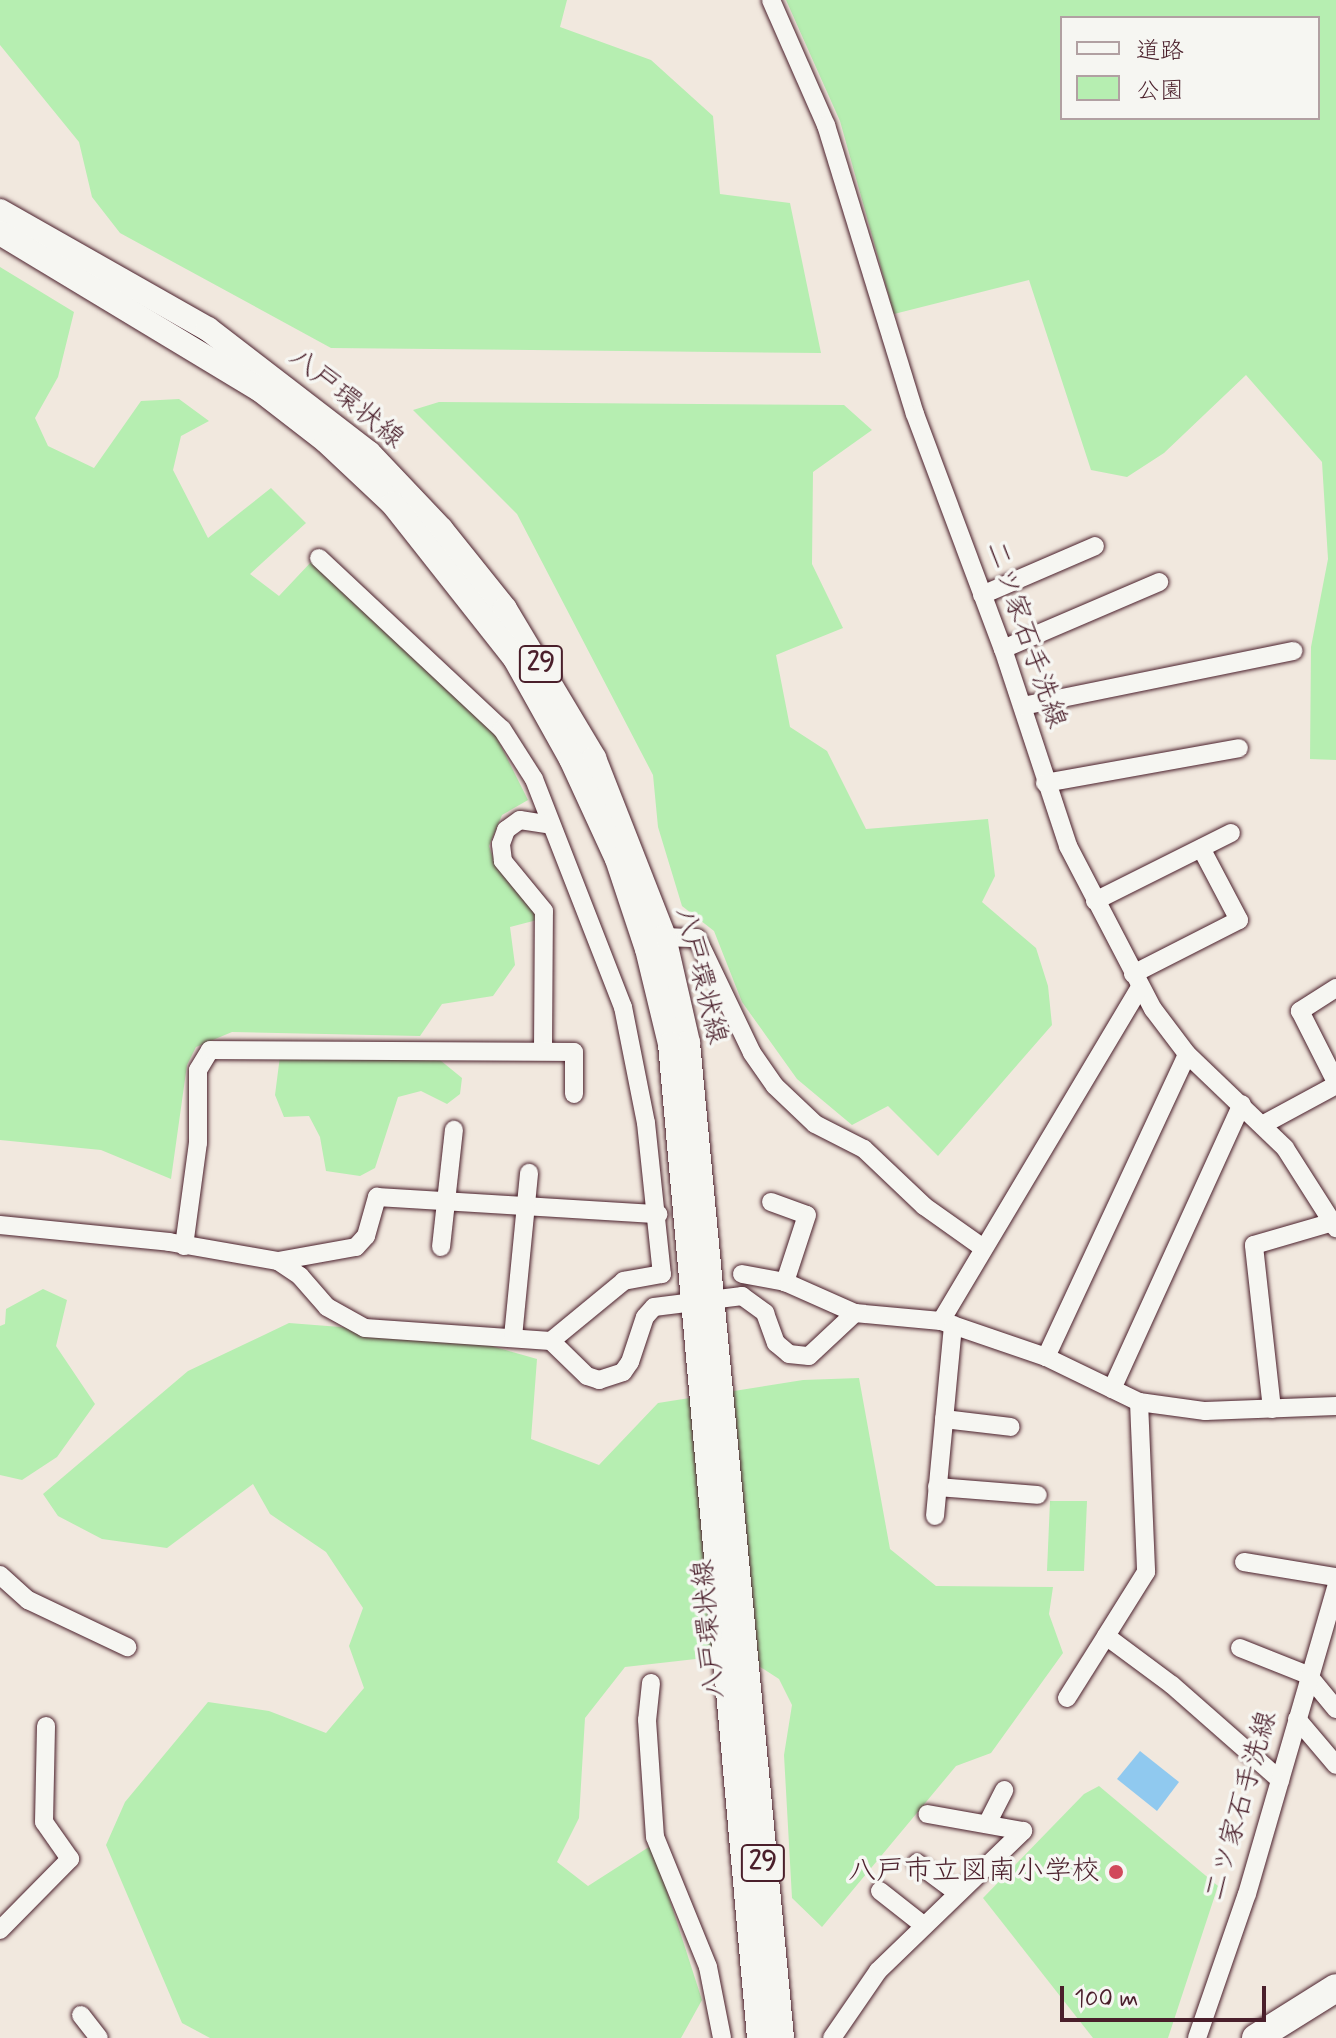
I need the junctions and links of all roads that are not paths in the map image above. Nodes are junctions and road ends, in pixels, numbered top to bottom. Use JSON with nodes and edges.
{"nodes":[{"id":1,"x":771,"y":0,"type":"edge"},
{"id":2,"x":0,"y":211,"type":"edge"},
{"id":3,"x":0,"y":233,"type":"edge"},
{"id":4,"x":1095,"y":546,"type":"dead end"},
{"id":5,"x":319,"y":558,"type":"dead end"},
{"id":6,"x":1159,"y":582,"type":"dead end"},
{"id":7,"x":982,"y":595,"type":"junction"},
{"id":8,"x":1003,"y":649,"type":"junction"},
{"id":9,"x":1293,"y":651,"type":"dead end"},
{"id":10,"x":1023,"y":706,"type":"junction"},
{"id":11,"x":1239,"y":748,"type":"dead end"},
{"id":12,"x":1045,"y":783,"type":"junction"},
{"id":13,"x":550,"y":825,"type":"junction"},
{"id":14,"x":1231,"y":833,"type":"dead end"},
{"id":15,"x":1201,"y":848,"type":"junction"},
{"id":16,"x":1095,"y":901,"type":"junction"},
{"id":17,"x":664,"y":937,"type":"junction"},
{"id":18,"x":1136,"y":980,"type":"junction"},
{"id":19,"x":1336,"y":988,"type":"edge"},
{"id":20,"x":543,"y":1048,"type":"junction"},
{"id":21,"x":1187,"y":1054,"type":"junction"},
{"id":22,"x":1336,"y":1084,"type":"edge"},
{"id":23,"x":574,"y":1094,"type":"dead end"},
{"id":24,"x":1242,"y":1104,"type":"junction"},
{"id":25,"x":1264,"y":1124,"type":"junction"},
{"id":26,"x":454,"y":1130,"type":"dead end"},
{"id":27,"x":529,"y":1173,"type":"dead end"},
{"id":28,"x":446,"y":1202,"type":"junction"},
{"id":29,"x":771,"y":1202,"type":"dead end"},
{"id":30,"x":524,"y":1208,"type":"junction"},
{"id":31,"x":658,"y":1214,"type":"junction"},
{"id":32,"x":0,"y":1225,"type":"edge"},
{"id":33,"x":1334,"y":1225,"type":"edge"},
{"id":34,"x":184,"y":1246,"type":"junction"},
{"id":35,"x":441,"y":1247,"type":"dead end"},
{"id":36,"x":983,"y":1248,"type":"junction"},
{"id":37,"x":278,"y":1261,"type":"junction"},
{"id":38,"x":742,"y":1274,"type":"dead end"},
{"id":39,"x":785,"y":1282,"type":"junction"},
{"id":40,"x":701,"y":1300,"type":"junction"},
{"id":41,"x":855,"y":1313,"type":"junction"},
{"id":42,"x":947,"y":1323,"type":"junction"},
{"id":43,"x":513,"y":1337,"type":"junction"},
{"id":44,"x":551,"y":1341,"type":"junction"},
{"id":45,"x":1046,"y":1357,"type":"junction"},
{"id":46,"x":1112,"y":1389,"type":"junction"},
{"id":47,"x":1139,"y":1402,"type":"junction"},
{"id":48,"x":1336,"y":1406,"type":"edge"},
{"id":49,"x":1272,"y":1409,"type":"junction"},
{"id":50,"x":944,"y":1419,"type":"junction"},
{"id":51,"x":1011,"y":1427,"type":"dead end"},
{"id":52,"x":937,"y":1487,"type":"junction"},
{"id":53,"x":1038,"y":1495,"type":"dead end"},
{"id":54,"x":935,"y":1516,"type":"dead end"},
{"id":55,"x":1244,"y":1562,"type":"dead end"},
{"id":56,"x":0,"y":1575,"type":"edge"},
{"id":57,"x":1336,"y":1577,"type":"edge"},
{"id":58,"x":1336,"y":1587,"type":"edge"},
{"id":59,"x":1106,"y":1636,"type":"junction"},
{"id":60,"x":127,"y":1647,"type":"dead end"},
{"id":61,"x":1240,"y":1648,"type":"dead end"},
{"id":62,"x":1308,"y":1675,"type":"junction"},
{"id":63,"x":651,"y":1683,"type":"dead end"},
{"id":64,"x":736,"y":1689,"type":"junction"},
{"id":65,"x":1067,"y":1698,"type":"dead end"},
{"id":66,"x":1336,"y":1709,"type":"edge"},
{"id":67,"x":1297,"y":1719,"type":"junction"},
{"id":68,"x":46,"y":1726,"type":"dead end"},
{"id":69,"x":1336,"y":1765,"type":"edge"},
{"id":70,"x":1280,"y":1780,"type":"junction"},
{"id":71,"x":1004,"y":1790,"type":"dead end"},
{"id":72,"x":928,"y":1814,"type":"dead end"},
{"id":73,"x":987,"y":1824,"type":"junction"},
{"id":74,"x":917,"y":1863,"type":"dead end"},
{"id":75,"x":880,"y":1891,"type":"dead end"},
{"id":76,"x":955,"y":1891,"type":"junction"},
{"id":77,"x":922,"y":1924,"type":"junction"},
{"id":78,"x":0,"y":1930,"type":"edge"},
{"id":79,"x":1336,"y":1988,"type":"edge"},
{"id":80,"x":81,"y":2015,"type":"dead end"},
{"id":81,"x":99,"y":2038,"type":"edge"},
{"id":82,"x":722,"y":2038,"type":"edge"},
{"id":83,"x":759,"y":2038,"type":"edge"},
{"id":84,"x":782,"y":2038,"type":"edge"},
{"id":85,"x":832,"y":2038,"type":"edge"},
{"id":86,"x":1197,"y":2038,"type":"edge"},
{"id":87,"x":1256,"y":2038,"type":"edge"}],
"edges":[{"from":1,"to":7,"type":"street","name":"二ツ家石手洗線"},
{"from":2,"to":17,"type":"main road","name":"八戸環状線","number":"29"},
{"from":3,"to":40,"type":"main road","name":"八戸環状線","number":"29"},
{"from":4,"to":7,"type":"street"},
{"from":5,"to":13,"type":"street"},
{"from":6,"to":8,"type":"street"},
{"from":7,"to":8,"type":"street","name":"二ツ家石手洗線"},
{"from":8,"to":10,"type":"street","name":"二ツ家石手洗線"},
{"from":9,"to":10,"type":"street"},
{"from":10,"to":12,"type":"street","name":"二ツ家石手洗線"},
{"from":11,"to":12,"type":"street"},
{"from":12,"to":16,"type":"street","name":"二ツ家石手洗線"},
{"from":13,"to":20,"type":"street"},
{"from":13,"to":31,"type":"street"},
{"from":14,"to":15,"type":"street"},
{"from":15,"to":16,"type":"street"},
{"from":15,"to":18,"type":"street"},
{"from":16,"to":18,"type":"street","name":"二ツ家石手洗線"},
{"from":17,"to":36,"type":"street"},
{"from":17,"to":40,"type":"main road","name":"八戸環状線","number":"29"},
{"from":18,"to":21,"type":"street","name":"二ツ家石手洗線"},
{"from":18,"to":36,"type":"street"},
{"from":19,"to":22,"type":"street"},
{"from":20,"to":23,"type":"street"},
{"from":20,"to":34,"type":"street"},
{"from":21,"to":24,"type":"street","name":"二ツ家石手洗線"},
{"from":21,"to":45,"type":"street"},
{"from":22,"to":25,"type":"street"},
{"from":24,"to":25,"type":"street","name":"二ツ家石手洗線"},
{"from":24,"to":46,"type":"street"},
{"from":25,"to":33,"type":"street","name":"二ツ家石手洗線"},
{"from":26,"to":28,"type":"street"},
{"from":27,"to":30,"type":"street"},
{"from":28,"to":30,"type":"street"},
{"from":28,"to":35,"type":"street"},
{"from":28,"to":37,"type":"street"},
{"from":29,"to":39,"type":"street"},
{"from":30,"to":31,"type":"street"},
{"from":30,"to":43,"type":"street"},
{"from":31,"to":44,"type":"street"},
{"from":32,"to":34,"type":"street"},
{"from":33,"to":49,"type":"street"},
{"from":34,"to":37,"type":"street"},
{"from":36,"to":42,"type":"street"},
{"from":37,"to":43,"type":"street"},
{"from":38,"to":39,"type":"street"},
{"from":39,"to":41,"type":"street"},
{"from":40,"to":41,"type":"street"},
{"from":40,"to":44,"type":"street"},
{"from":40,"to":64,"type":"main road","name":"八戸環状線","number":"29"},
{"from":41,"to":42,"type":"street"},
{"from":42,"to":45,"type":"street"},
{"from":42,"to":50,"type":"street"},
{"from":43,"to":44,"type":"street"},
{"from":45,"to":46,"type":"street"},
{"from":46,"to":47,"type":"street"},
{"from":47,"to":49,"type":"street"},
{"from":47,"to":59,"type":"street"},
{"from":48,"to":49,"type":"street"},
{"from":50,"to":51,"type":"street"},
{"from":50,"to":52,"type":"street"},
{"from":52,"to":53,"type":"street"},
{"from":52,"to":54,"type":"street"},
{"from":55,"to":57,"type":"street"},
{"from":56,"to":60,"type":"street"},
{"from":58,"to":62,"type":"street","name":"二ツ家石手洗線"},
{"from":59,"to":65,"type":"street"},
{"from":59,"to":70,"type":"street"},
{"from":61,"to":62,"type":"street"},
{"from":62,"to":66,"type":"street"},
{"from":62,"to":67,"type":"street","name":"二ツ家石手洗線"},
{"from":63,"to":82,"type":"street"},
{"from":64,"to":83,"type":"main road","name":"八戸環状線","number":"29"},
{"from":64,"to":84,"type":"main road","name":"八戸環状線","number":"29"},
{"from":67,"to":69,"type":"street"},
{"from":67,"to":70,"type":"street","name":"二ツ家石手洗線"},
{"from":68,"to":78,"type":"street"},
{"from":70,"to":86,"type":"street","name":"二ツ家石手洗線"},
{"from":71,"to":73,"type":"street"},
{"from":72,"to":73,"type":"street"},
{"from":73,"to":76,"type":"street"},
{"from":74,"to":76,"type":"street"},
{"from":75,"to":77,"type":"street"},
{"from":76,"to":77,"type":"street"},
{"from":77,"to":85,"type":"street"},
{"from":79,"to":87,"type":"highway"},
{"from":80,"to":81,"type":"street"}]}
